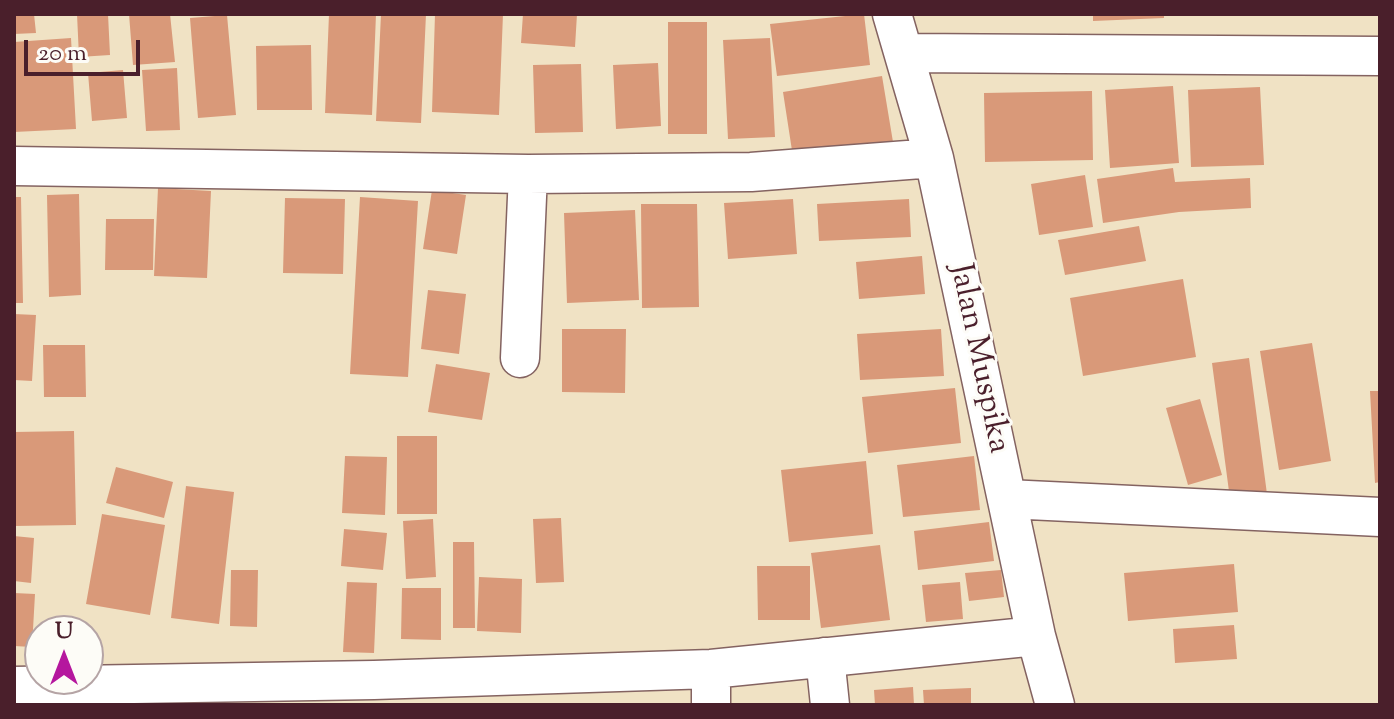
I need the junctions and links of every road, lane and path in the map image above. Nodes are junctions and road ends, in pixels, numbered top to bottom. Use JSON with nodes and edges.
{"nodes":[{"id":1,"x":892,"y":14,"type":"edge"},
{"id":2,"x":904,"y":53,"type":"junction"},
{"id":3,"x":1380,"y":56,"type":"edge"},
{"id":4,"x":934,"y":158,"type":"junction"},
{"id":5,"x":14,"y":166,"type":"edge"},
{"id":6,"x":528,"y":174,"type":"junction"},
{"id":7,"x":520,"y":358,"type":"dead end"},
{"id":8,"x":1007,"y":499,"type":"junction"},
{"id":9,"x":1380,"y":517,"type":"edge"},
{"id":10,"x":1036,"y":636,"type":"junction"},
{"id":11,"x":825,"y":657,"type":"junction"},
{"id":12,"x":14,"y":686,"type":"edge"},
{"id":13,"x":711,"y":687,"type":"edge"},
{"id":14,"x":830,"y":705,"type":"edge"},
{"id":15,"x":1055,"y":705,"type":"edge"}],
"edges":[{"from":1,"to":2,"type":"street","name":"Jalan Muspika"},
{"from":2,"to":3,"type":"street"},
{"from":2,"to":4,"type":"street","name":"Jalan Muspika"},
{"from":4,"to":6,"type":"street"},
{"from":4,"to":8,"type":"street","name":"Jalan Muspika"},
{"from":5,"to":6,"type":"street"},
{"from":6,"to":7,"type":"street"},
{"from":8,"to":9,"type":"street"},
{"from":8,"to":10,"type":"street","name":"Jalan Muspika"},
{"from":10,"to":11,"type":"street"},
{"from":10,"to":15,"type":"street","name":"Jalan Muspika"},
{"from":11,"to":13,"type":"street"},
{"from":11,"to":14,"type":"street"},
{"from":12,"to":13,"type":"street"}]}
